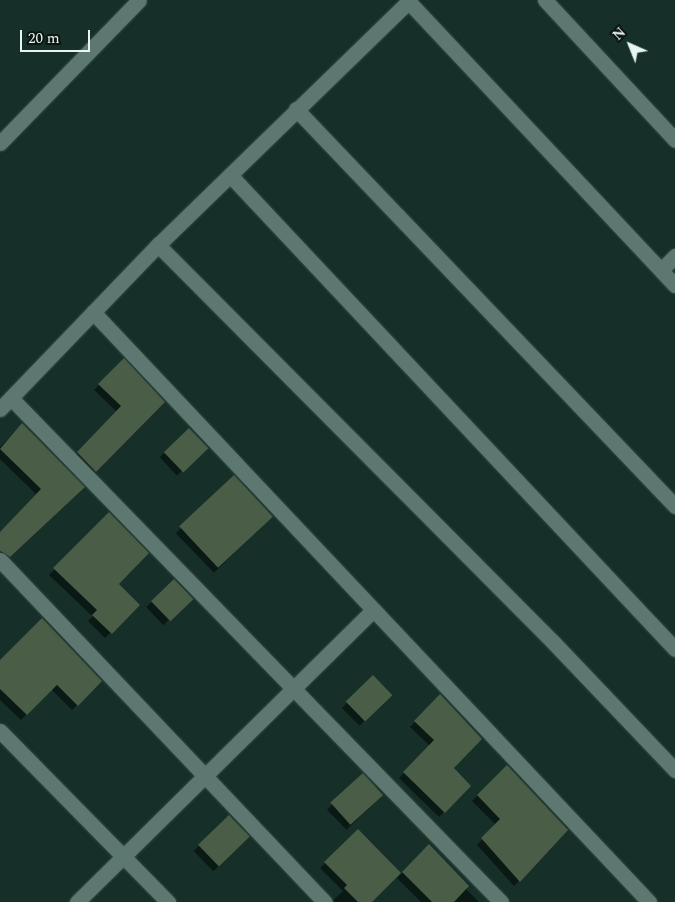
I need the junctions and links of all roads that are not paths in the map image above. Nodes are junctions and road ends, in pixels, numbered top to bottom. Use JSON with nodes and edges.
{"nodes":[{"id":1,"x":139,"y":0,"type":"edge"},
{"id":2,"x":545,"y":0,"type":"edge"},
{"id":3,"x":409,"y":1,"type":"edge"},
{"id":4,"x":296,"y":109,"type":"junction"},
{"id":5,"x":675,"y":140,"type":"edge"},
{"id":6,"x":0,"y":143,"type":"edge"},
{"id":7,"x":230,"y":175,"type":"junction"},
{"id":8,"x":158,"y":245,"type":"junction"},
{"id":9,"x":675,"y":256,"type":"edge"},
{"id":10,"x":661,"y":270,"type":"junction"},
{"id":11,"x":675,"y":285,"type":"edge"},
{"id":12,"x":93,"y":312,"type":"junction"},
{"id":13,"x":11,"y":398,"type":"junction"},
{"id":14,"x":0,"y":409,"type":"edge"},
{"id":15,"x":675,"y":506,"type":"edge"},
{"id":16,"x":0,"y":560,"type":"edge"},
{"id":17,"x":373,"y":610,"type":"junction"},
{"id":18,"x":675,"y":649,"type":"edge"},
{"id":19,"x":295,"y":687,"type":"junction"},
{"id":20,"x":0,"y":731,"type":"edge"},
{"id":21,"x":675,"y":770,"type":"edge"},
{"id":22,"x":207,"y":776,"type":"junction"},
{"id":23,"x":124,"y":855,"type":"junction"},
{"id":24,"x":77,"y":902,"type":"edge"},
{"id":25,"x":168,"y":902,"type":"edge"},
{"id":26,"x":325,"y":902,"type":"edge"},
{"id":27,"x":500,"y":902,"type":"edge"},
{"id":28,"x":649,"y":902,"type":"edge"}],
"edges":[{"from":1,"to":6,"type":"street"},
{"from":2,"to":5,"type":"street"},
{"from":3,"to":4,"type":"street"},
{"from":3,"to":10,"type":"street"},
{"from":4,"to":7,"type":"street"},
{"from":4,"to":15,"type":"street"},
{"from":7,"to":8,"type":"street"},
{"from":7,"to":18,"type":"street"},
{"from":8,"to":12,"type":"street"},
{"from":8,"to":21,"type":"street"},
{"from":9,"to":10,"type":"street"},
{"from":10,"to":11,"type":"street"},
{"from":12,"to":13,"type":"street"},
{"from":12,"to":17,"type":"street"},
{"from":13,"to":14,"type":"street"},
{"from":13,"to":19,"type":"street"},
{"from":16,"to":22,"type":"street"},
{"from":17,"to":19,"type":"street"},
{"from":17,"to":28,"type":"street"},
{"from":19,"to":22,"type":"street"},
{"from":19,"to":27,"type":"street"},
{"from":20,"to":23,"type":"street"},
{"from":22,"to":23,"type":"street"},
{"from":22,"to":26,"type":"street"},
{"from":23,"to":24,"type":"street"},
{"from":23,"to":25,"type":"street"}]}
